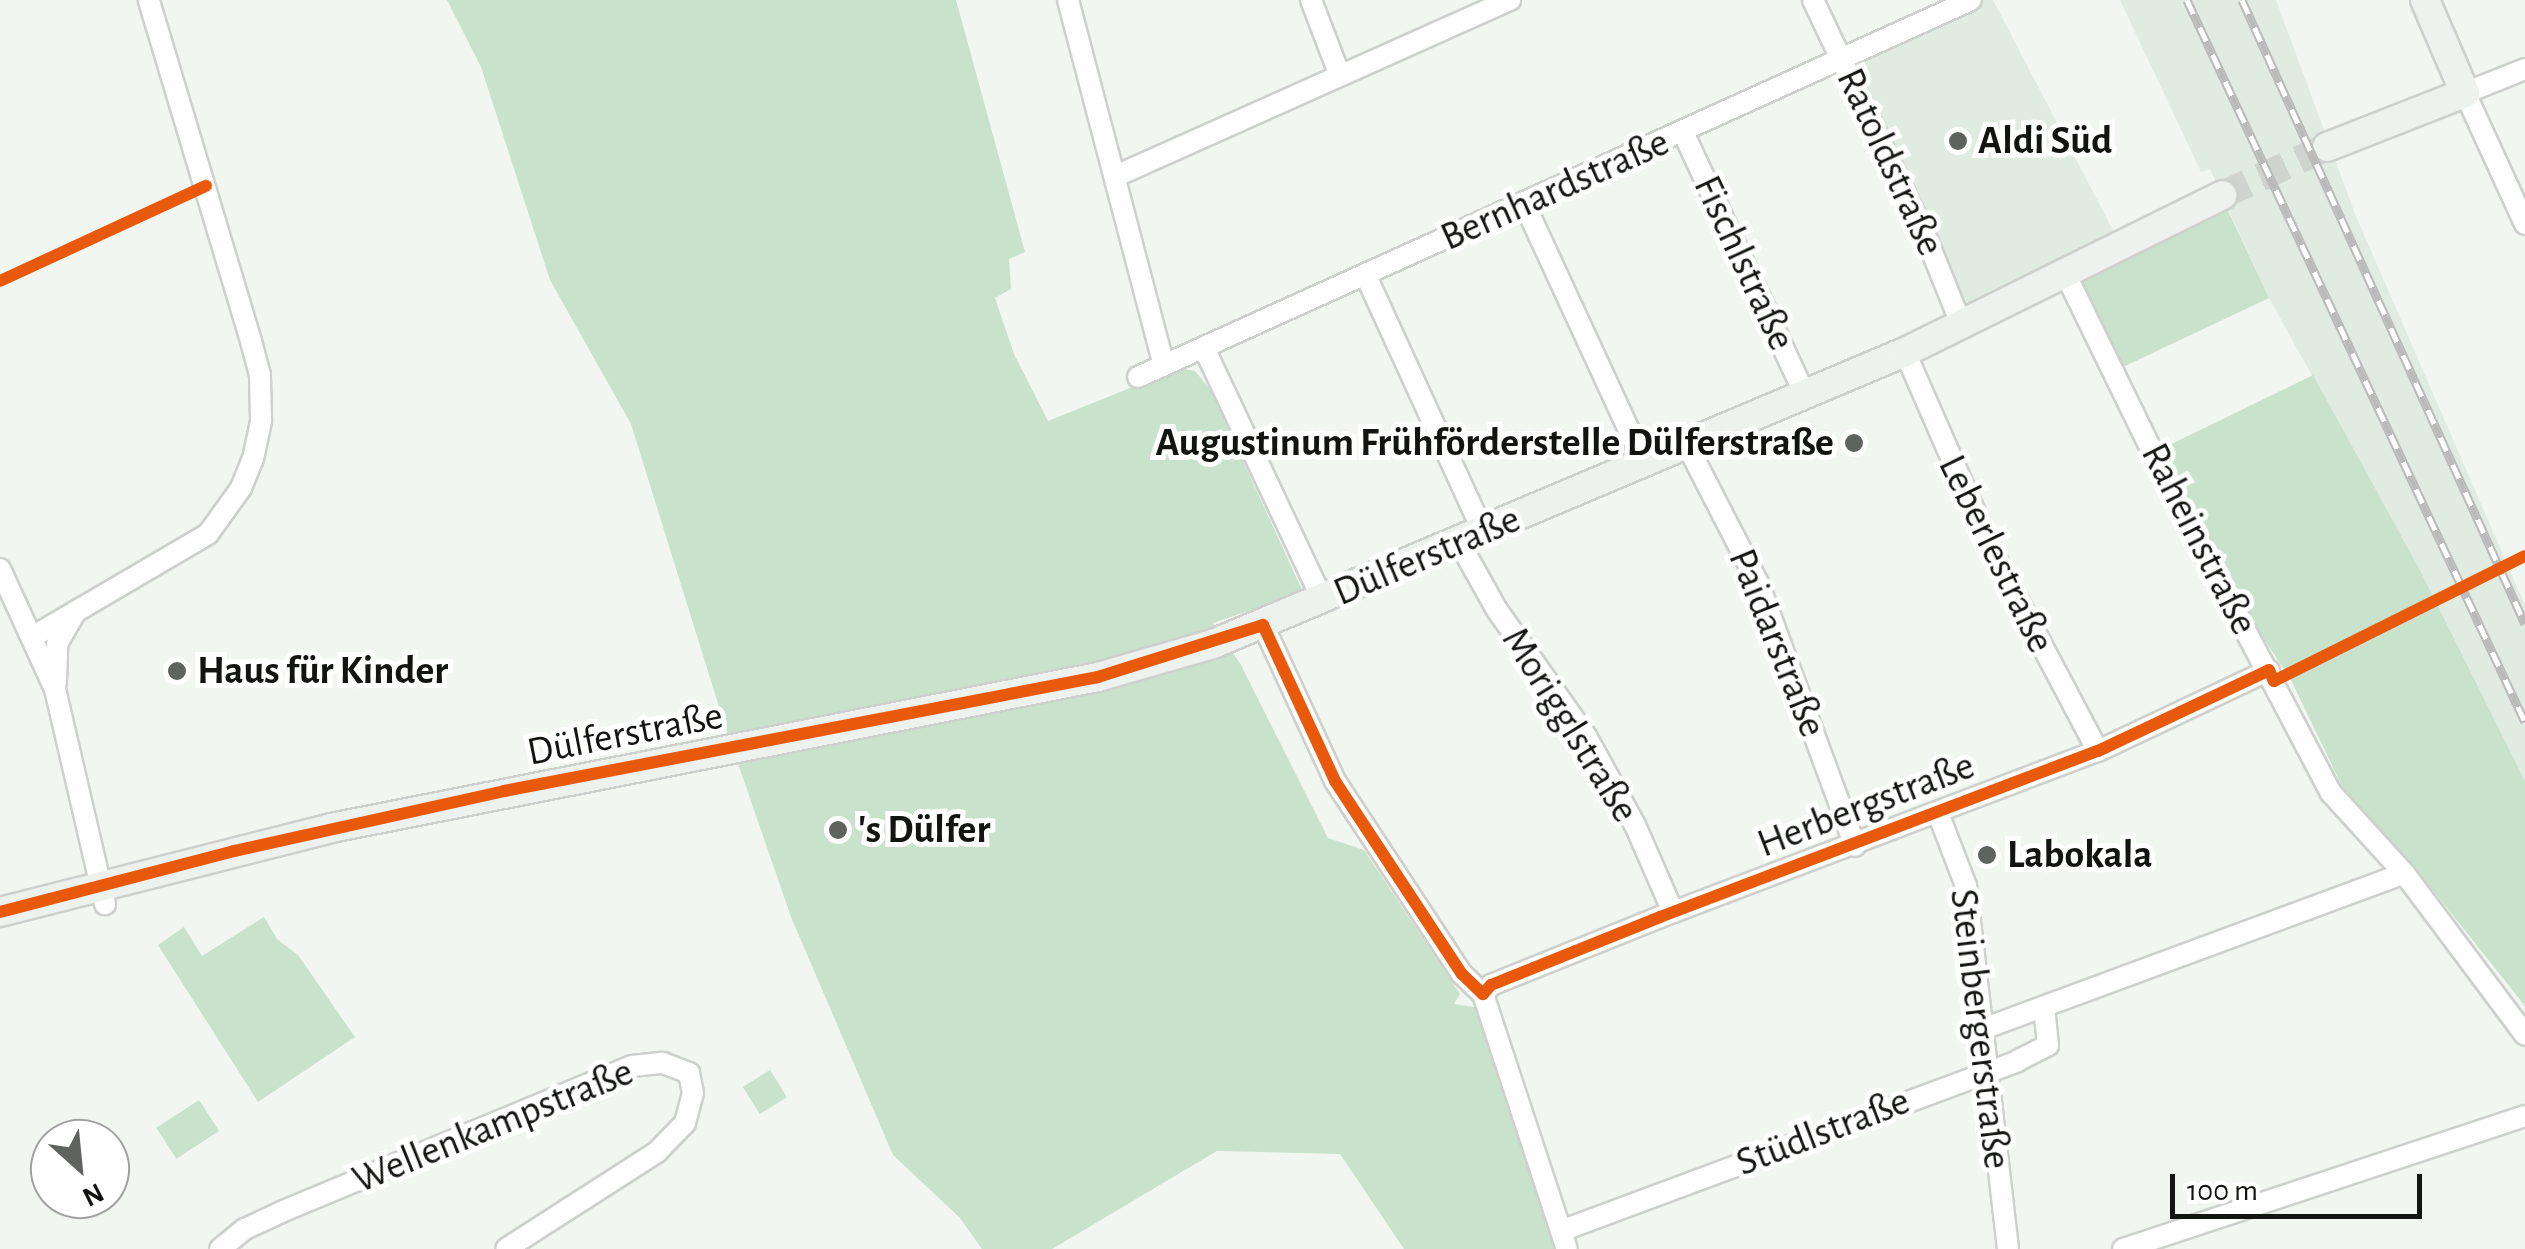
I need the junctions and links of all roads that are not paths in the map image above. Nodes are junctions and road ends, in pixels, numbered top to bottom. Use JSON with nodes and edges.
{"nodes":[{"id":1,"x":149,"y":0,"type":"edge"},
{"id":2,"x":1068,"y":0,"type":"edge"},
{"id":3,"x":1312,"y":0,"type":"edge"},
{"id":4,"x":1510,"y":0,"type":"edge"},
{"id":5,"x":1813,"y":0,"type":"edge"},
{"id":6,"x":1970,"y":0,"type":"edge"},
{"id":7,"x":2424,"y":0,"type":"edge"},
{"id":8,"x":1842,"y":56,"type":"junction"},
{"id":9,"x":2525,"y":69,"type":"edge"},
{"id":10,"x":1340,"y":76,"type":"junction"},
{"id":11,"x":2465,"y":93,"type":"junction"},
{"id":12,"x":1683,"y":132,"type":"junction"},
{"id":13,"x":2327,"y":146,"type":"tunnel mouth"},
{"id":14,"x":1116,"y":176,"type":"junction"},
{"id":15,"x":2222,"y":195,"type":"tunnel mouth"},
{"id":16,"x":1524,"y":202,"type":"junction"},
{"id":17,"x":2525,"y":224,"type":"edge"},
{"id":18,"x":2066,"y":275,"type":"junction"},
{"id":19,"x":1366,"y":276,"type":"junction"},
{"id":20,"x":1962,"y":326,"type":"junction"},
{"id":21,"x":1205,"y":350,"type":"junction"},
{"id":22,"x":1906,"y":352,"type":"junction"},
{"id":23,"x":1164,"y":366,"type":"junction"},
{"id":24,"x":1138,"y":377,"type":"dead end"},
{"id":25,"x":1805,"y":394,"type":"junction"},
{"id":26,"x":1687,"y":445,"type":"junction"},
{"id":27,"x":1644,"y":463,"type":"junction"},
{"id":28,"x":1471,"y":537,"type":"junction"},
{"id":29,"x":0,"y":569,"type":"edge"},
{"id":30,"x":1323,"y":601,"type":"junction"},
{"id":31,"x":78,"y":608,"type":"junction"},
{"id":32,"x":1263,"y":625,"type":"junction"},
{"id":33,"x":34,"y":636,"type":"junction"},
{"id":34,"x":2269,"y":670,"type":"junction"},
{"id":35,"x":55,"y":689,"type":"junction"},
{"id":36,"x":2098,"y":751,"type":"junction"},
{"id":37,"x":1938,"y":814,"type":"junction"},
{"id":38,"x":1855,"y":846,"type":"junction"},
{"id":39,"x":2404,"y":874,"type":"junction"},
{"id":40,"x":103,"y":894,"type":"junction"},
{"id":41,"x":0,"y":912,"type":"edge"},
{"id":42,"x":1673,"y":912,"type":"junction"},
{"id":43,"x":1483,"y":994,"type":"junction"},
{"id":44,"x":2044,"y":1008,"type":"junction"},
{"id":45,"x":1983,"y":1028,"type":"junction"},
{"id":46,"x":2525,"y":1035,"type":"edge"},
{"id":47,"x":1987,"y":1071,"type":"junction"},
{"id":48,"x":2525,"y":1116,"type":"edge"},
{"id":49,"x":1564,"y":1240,"type":"edge"},
{"id":50,"x":220,"y":1249,"type":"edge"},
{"id":51,"x":506,"y":1249,"type":"edge"},
{"id":52,"x":2008,"y":1249,"type":"edge"},
{"id":53,"x":2123,"y":1249,"type":"edge"}],
"edges":[{"from":1,"to":31,"type":"street"},
{"from":2,"to":14,"type":"street"},
{"from":3,"to":10,"type":"street"},
{"from":4,"to":10,"type":"street"},
{"from":5,"to":8,"type":"street","name":"Ratoldstraße"},
{"from":6,"to":8,"type":"street","name":"Bernhardstraße"},
{"from":7,"to":11,"type":"main road"},
{"from":8,"to":12,"type":"street","name":"Bernhardstraße"},
{"from":8,"to":20,"type":"street","name":"Ratoldstraße"},
{"from":9,"to":11,"type":"street"},
{"from":10,"to":14,"type":"street"},
{"from":11,"to":13,"type":"main road"},
{"from":11,"to":17,"type":"street"},
{"from":12,"to":16,"type":"street","name":"Bernhardstraße"},
{"from":12,"to":25,"type":"street","name":"Fischlstraße"},
{"from":14,"to":23,"type":"street"},
{"from":15,"to":18,"type":"main road","name":"Dülferstraße"},
{"from":16,"to":19,"type":"street","name":"Bernhardstraße"},
{"from":16,"to":27,"type":"street"},
{"from":18,"to":20,"type":"main road","name":"Dülferstraße"},
{"from":18,"to":34,"type":"street","name":"Raheinstraße"},
{"from":19,"to":21,"type":"street","name":"Bernhardstraße"},
{"from":19,"to":28,"type":"street","name":"Morigglstraße"},
{"from":20,"to":22,"type":"main road","name":"Dülferstraße"},
{"from":21,"to":23,"type":"street","name":"Bernhardstraße"},
{"from":21,"to":30,"type":"street"},
{"from":22,"to":25,"type":"main road","name":"Dülferstraße"},
{"from":22,"to":36,"type":"street","name":"Leberlestraße"},
{"from":23,"to":24,"type":"street","name":"Bernhardstraße"},
{"from":25,"to":26,"type":"main road","name":"Dülferstraße"},
{"from":26,"to":27,"type":"main road","name":"Dülferstraße"},
{"from":26,"to":38,"type":"street","name":"Paidarstraße"},
{"from":27,"to":28,"type":"main road","name":"Dülferstraße"},
{"from":28,"to":30,"type":"main road","name":"Dülferstraße"},
{"from":28,"to":42,"type":"street","name":"Morigglstraße"},
{"from":29,"to":33,"type":"street"},
{"from":30,"to":32,"type":"main road","name":"Dülferstraße"},
{"from":31,"to":33,"type":"street"},
{"from":31,"to":35,"type":"street"},
{"from":32,"to":40,"type":"main road","name":"Dülferstraße"},
{"from":32,"to":43,"type":"street"},
{"from":33,"to":35,"type":"street"},
{"from":34,"to":36,"type":"street","name":"Herbergstraße"},
{"from":34,"to":39,"type":"street","name":"Raheinstraße"},
{"from":35,"to":40,"type":"street"},
{"from":36,"to":37,"type":"street","name":"Herbergstraße"},
{"from":37,"to":38,"type":"street","name":"Herbergstraße"},
{"from":37,"to":45,"type":"street","name":"Steinbergerstraße"},
{"from":38,"to":42,"type":"street","name":"Herbergstraße"},
{"from":39,"to":44,"type":"street"},
{"from":39,"to":46,"type":"street","name":"Raheinstraße"},
{"from":40,"to":41,"type":"main road","name":"Dülferstraße"},
{"from":42,"to":43,"type":"street","name":"Herbergstraße"},
{"from":43,"to":49,"type":"street"},
{"from":44,"to":45,"type":"street"},
{"from":44,"to":47,"type":"street","name":"Stüdlstraße"},
{"from":45,"to":47,"type":"street","name":"Steinbergerstraße"},
{"from":47,"to":49,"type":"street","name":"Stüdlstraße"},
{"from":47,"to":52,"type":"street","name":"Steinbergerstraße"},
{"from":48,"to":53,"type":"street"},
{"from":50,"to":51,"type":"street","name":"Wellenkampstraße"}]}
